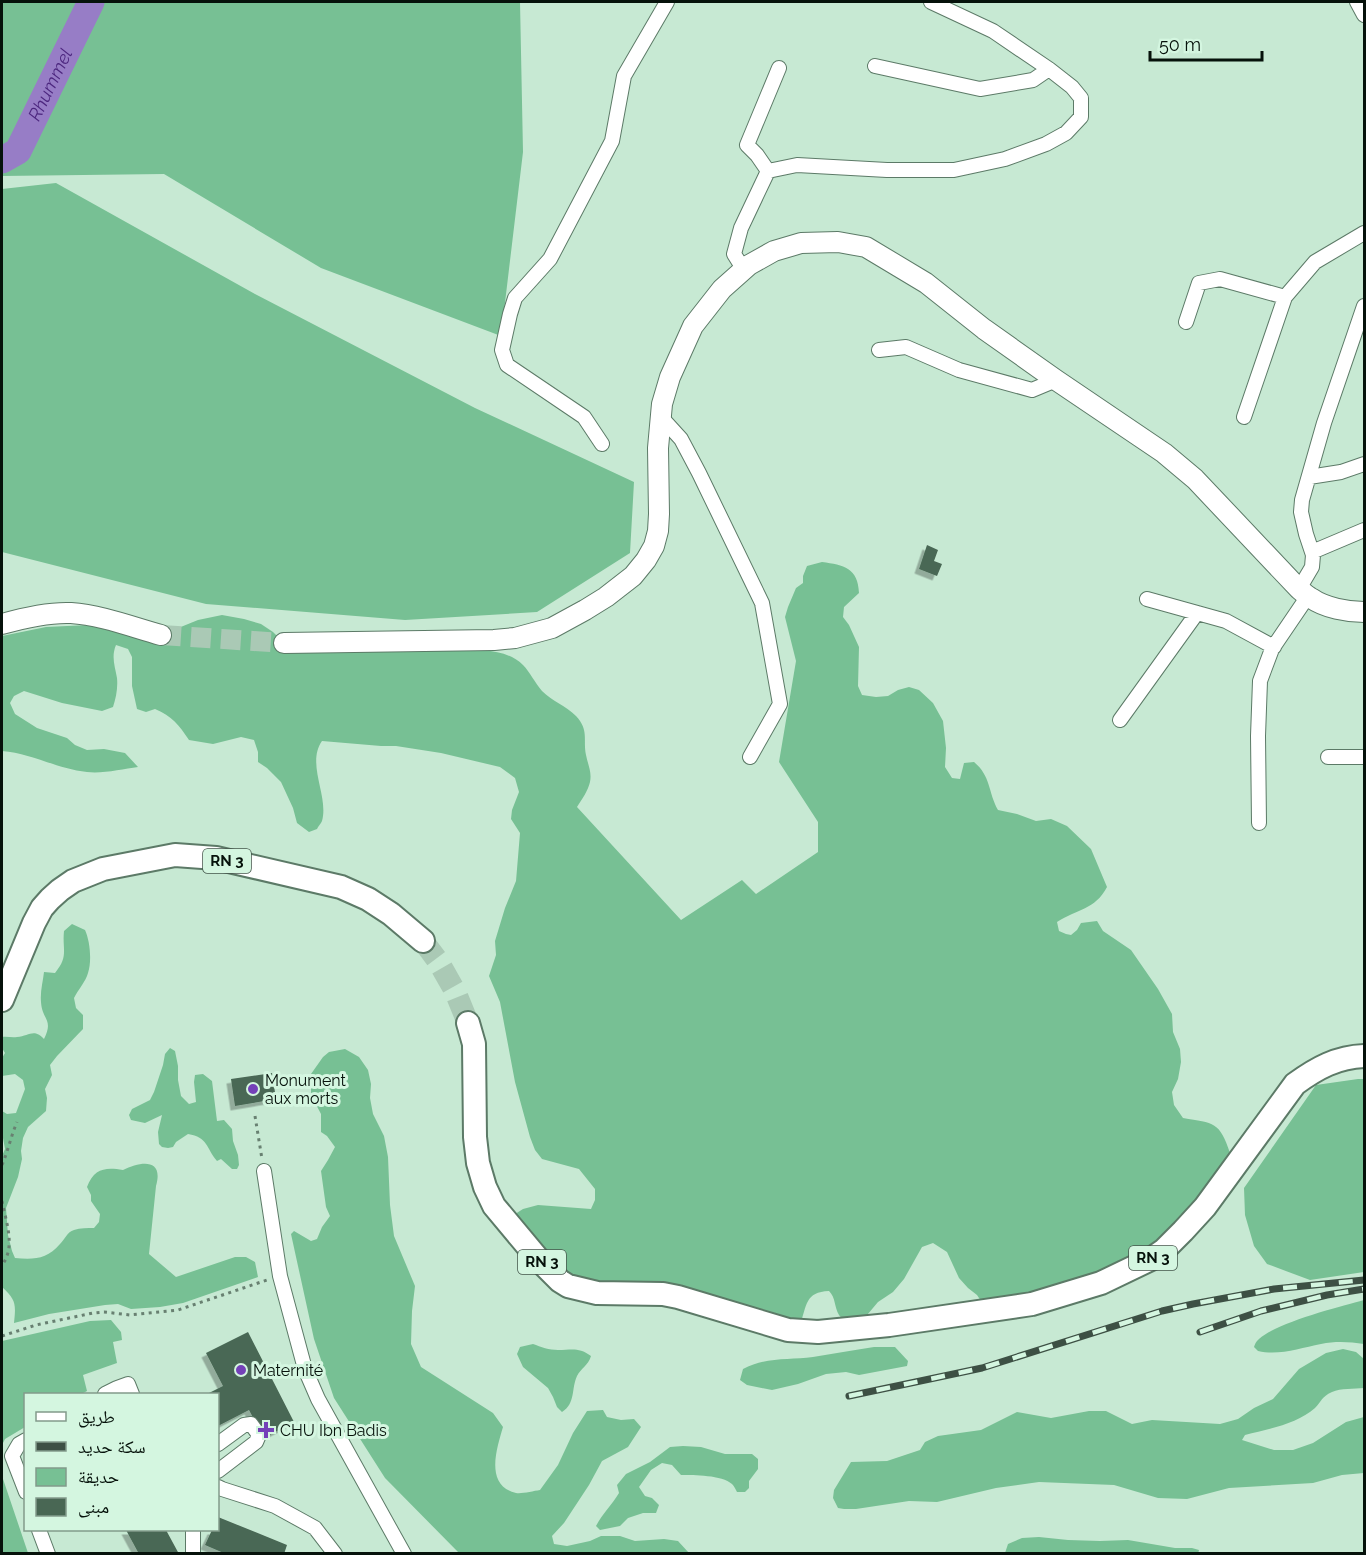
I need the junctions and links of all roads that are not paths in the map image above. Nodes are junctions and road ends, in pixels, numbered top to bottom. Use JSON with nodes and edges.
{"nodes":[{"id":1,"x":667,"y":2,"type":"edge"},
{"id":2,"x":931,"y":2,"type":"edge"},
{"id":3,"x":1357,"y":2,"type":"edge"},
{"id":4,"x":1365,"y":15,"type":"edge"},
{"id":5,"x":875,"y":66,"type":"dead end"},
{"id":6,"x":779,"y":68,"type":"dead end"},
{"id":7,"x":1049,"y":69,"type":"junction"},
{"id":8,"x":768,"y":171,"type":"junction"},
{"id":9,"x":1365,"y":233,"type":"edge"},
{"id":10,"x":744,"y":270,"type":"junction"},
{"id":11,"x":1285,"y":297,"type":"junction"},
{"id":12,"x":1365,"y":306,"type":"edge"},
{"id":13,"x":1186,"y":322,"type":"dead end"},
{"id":14,"x":879,"y":351,"type":"dead end"},
{"id":15,"x":1056,"y":380,"type":"junction"},
{"id":16,"x":661,"y":417,"type":"junction"},
{"id":17,"x":1244,"y":417,"type":"dead end"},
{"id":18,"x":602,"y":444,"type":"dead end"},
{"id":19,"x":1365,"y":464,"type":"edge"},
{"id":20,"x":1309,"y":477,"type":"junction"},
{"id":21,"x":1365,"y":530,"type":"edge"},
{"id":22,"x":1312,"y":552,"type":"junction"},
{"id":23,"x":1303,"y":592,"type":"junction"},
{"id":24,"x":1147,"y":599,"type":"dead end"},
{"id":25,"x":1365,"y":612,"type":"edge"},
{"id":26,"x":1197,"y":613,"type":"junction"},
{"id":27,"x":2,"y":624,"type":"edge"},
{"id":28,"x":161,"y":635,"type":"tunnel mouth"},
{"id":29,"x":284,"y":643,"type":"tunnel mouth"},
{"id":30,"x":1274,"y":647,"type":"junction"},
{"id":31,"x":1120,"y":720,"type":"dead end"},
{"id":32,"x":750,"y":757,"type":"dead end"},
{"id":33,"x":1365,"y":757,"type":"edge"},
{"id":34,"x":1328,"y":758,"type":"dead end"},
{"id":35,"x":1259,"y":823,"type":"dead end"},
{"id":36,"x":423,"y":941,"type":"tunnel mouth"},
{"id":37,"x":2,"y":1000,"type":"edge"},
{"id":38,"x":468,"y":1023,"type":"tunnel mouth"},
{"id":39,"x":1365,"y":1056,"type":"edge"},
{"id":40,"x":264,"y":1171,"type":"road end"},
{"id":41,"x":108,"y":1393,"type":"edge"},
{"id":42,"x":131,"y":1393,"type":"edge"},
{"id":43,"x":24,"y":1441,"type":"edge"},
{"id":44,"x":219,"y":1443,"type":"edge"},
{"id":45,"x":219,"y":1470,"type":"edge"},
{"id":46,"x":24,"y":1487,"type":"edge"},
{"id":47,"x":219,"y":1488,"type":"edge"},
{"id":48,"x":39,"y":1531,"type":"edge"},
{"id":49,"x":193,"y":1531,"type":"edge"},
{"id":50,"x":48,"y":1554,"type":"edge"},
{"id":51,"x":193,"y":1554,"type":"edge"},
{"id":52,"x":335,"y":1554,"type":"edge"},
{"id":53,"x":404,"y":1554,"type":"edge"}],
"edges":[{"from":1,"to":18,"type":"street"},
{"from":2,"to":7,"type":"street"},
{"from":3,"to":4,"type":"street"},
{"from":5,"to":7,"type":"street"},
{"from":6,"to":8,"type":"street"},
{"from":7,"to":8,"type":"street"},
{"from":8,"to":10,"type":"street"},
{"from":9,"to":11,"type":"street"},
{"from":10,"to":15,"type":"main road"},
{"from":10,"to":16,"type":"main road"},
{"from":11,"to":13,"type":"street"},
{"from":11,"to":17,"type":"street"},
{"from":12,"to":20,"type":"street"},
{"from":14,"to":15,"type":"street"},
{"from":15,"to":23,"type":"main road"},
{"from":16,"to":29,"type":"main road"},
{"from":16,"to":32,"type":"street"},
{"from":19,"to":20,"type":"street"},
{"from":20,"to":22,"type":"street"},
{"from":21,"to":22,"type":"street"},
{"from":22,"to":23,"type":"street"},
{"from":23,"to":25,"type":"main road"},
{"from":23,"to":30,"type":"street"},
{"from":24,"to":26,"type":"street"},
{"from":26,"to":30,"type":"street"},
{"from":26,"to":31,"type":"street"},
{"from":27,"to":28,"type":"main road"},
{"from":30,"to":35,"type":"street"},
{"from":33,"to":34,"type":"street"},
{"from":36,"to":37,"type":"main road","number":"RN 3"},
{"from":38,"to":39,"type":"main road","number":"RN 3"},
{"from":40,"to":53,"type":"street"},
{"from":41,"to":42,"type":"street"},
{"from":43,"to":46,"type":"street"},
{"from":44,"to":45,"type":"street"},
{"from":47,"to":52,"type":"street"},
{"from":48,"to":50,"type":"street"},
{"from":49,"to":51,"type":"street"}]}
